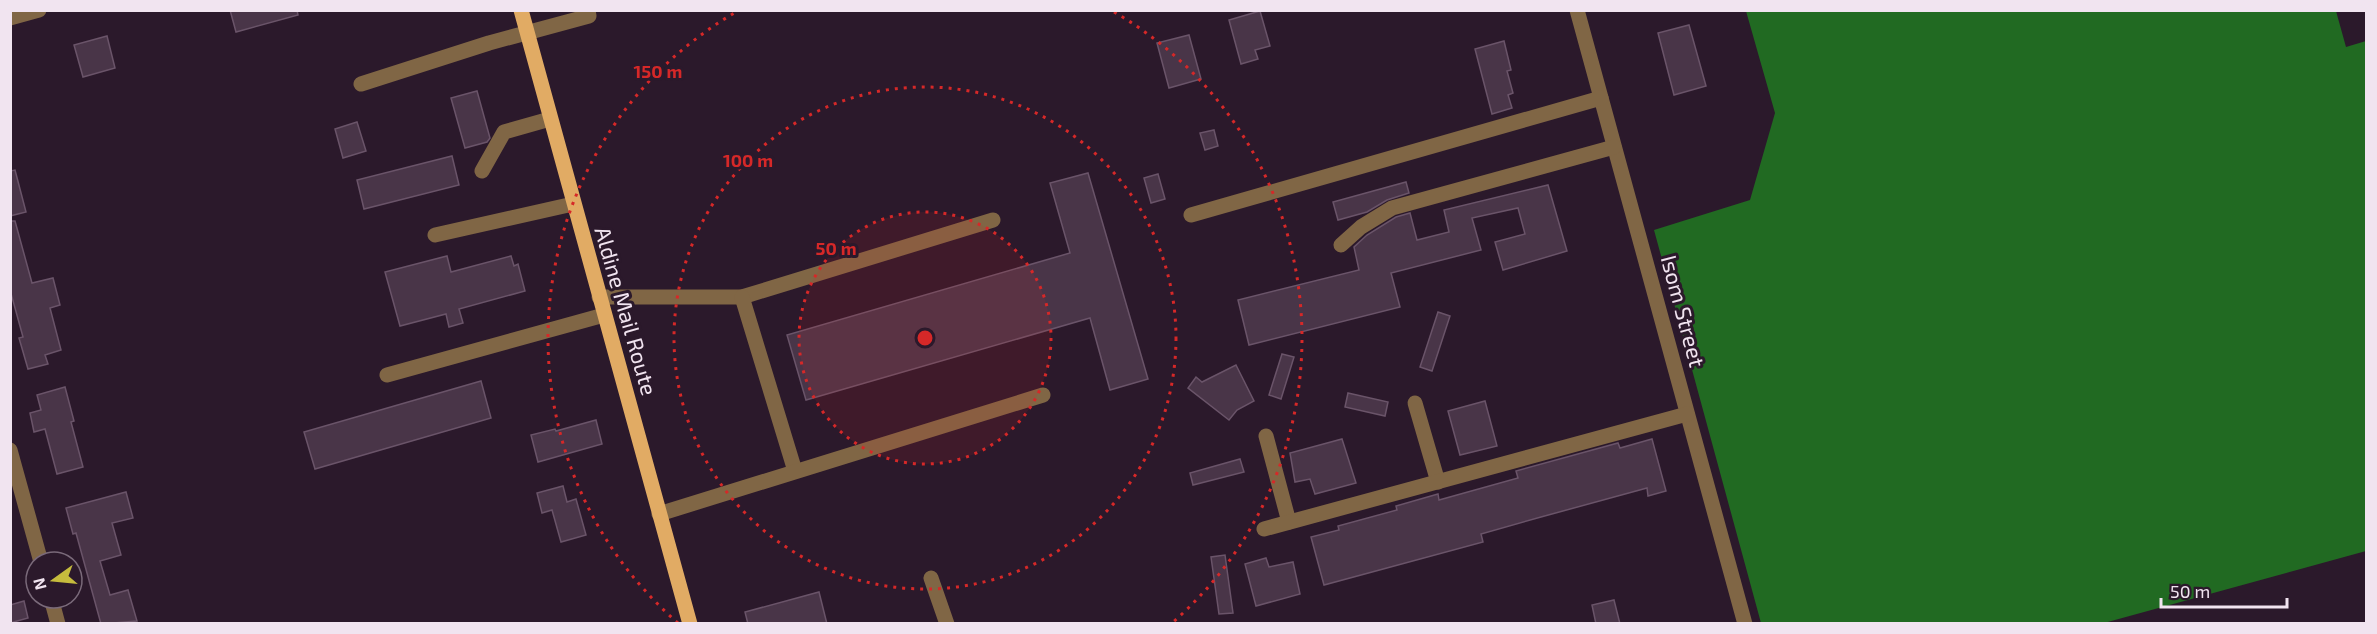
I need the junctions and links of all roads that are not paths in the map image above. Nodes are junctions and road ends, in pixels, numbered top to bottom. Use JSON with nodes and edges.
{"nodes":[{"id":1,"x":39,"y":10,"type":"edge"},
{"id":2,"x":521,"y":10,"type":"edge"},
{"id":3,"x":588,"y":10,"type":"edge"},
{"id":4,"x":1577,"y":10,"type":"edge"},
{"id":5,"x":10,"y":18,"type":"edge"},
{"id":6,"x":527,"y":32,"type":"junction"},
{"id":7,"x":361,"y":84,"type":"dead end"},
{"id":8,"x":1601,"y":98,"type":"junction"},
{"id":9,"x":550,"y":119,"type":"junction"},
{"id":10,"x":1614,"y":147,"type":"junction"},
{"id":11,"x":482,"y":171,"type":"dead end"},
{"id":12,"x":573,"y":204,"type":"junction"},
{"id":13,"x":1191,"y":215,"type":"dead end"},
{"id":14,"x":993,"y":220,"type":"dead end"},
{"id":15,"x":435,"y":235,"type":"dead end"},
{"id":16,"x":1341,"y":244,"type":"dead end"},
{"id":17,"x":599,"y":297,"type":"junction"},
{"id":18,"x":742,"y":297,"type":"junction"},
{"id":19,"x":604,"y":315,"type":"junction"},
{"id":20,"x":387,"y":375,"type":"dead end"},
{"id":21,"x":1043,"y":395,"type":"dead end"},
{"id":22,"x":1415,"y":403,"type":"dead end"},
{"id":23,"x":1687,"y":414,"type":"junction"},
{"id":24,"x":1266,"y":435,"type":"dead end"},
{"id":25,"x":10,"y":450,"type":"edge"},
{"id":26,"x":795,"y":471,"type":"junction"},
{"id":27,"x":1438,"y":482,"type":"junction"},
{"id":28,"x":659,"y":514,"type":"junction"},
{"id":29,"x":1289,"y":522,"type":"junction"},
{"id":30,"x":1264,"y":529,"type":"dead end"},
{"id":31,"x":38,"y":550,"type":"edge"},
{"id":32,"x":931,"y":578,"type":"dead end"},
{"id":33,"x":690,"y":624,"type":"edge"},
{"id":34,"x":946,"y":624,"type":"edge"},
{"id":35,"x":1745,"y":624,"type":"edge"}],
"edges":[{"from":1,"to":5,"type":"street"},
{"from":2,"to":6,"type":"main road","name":"Aldine Mail Route"},
{"from":3,"to":6,"type":"street"},
{"from":4,"to":8,"type":"street","name":"Isom Street"},
{"from":6,"to":7,"type":"street"},
{"from":6,"to":9,"type":"main road","name":"Aldine Mail Route"},
{"from":8,"to":10,"type":"street","name":"Isom Street"},
{"from":8,"to":13,"type":"street"},
{"from":9,"to":11,"type":"street"},
{"from":9,"to":12,"type":"main road","name":"Aldine Mail Route"},
{"from":10,"to":16,"type":"street"},
{"from":10,"to":23,"type":"street","name":"Isom Street"},
{"from":12,"to":15,"type":"street"},
{"from":12,"to":17,"type":"main road","name":"Aldine Mail Route"},
{"from":14,"to":18,"type":"street"},
{"from":17,"to":18,"type":"street"},
{"from":17,"to":19,"type":"main road","name":"Aldine Mail Route"},
{"from":18,"to":26,"type":"street"},
{"from":19,"to":20,"type":"street"},
{"from":19,"to":28,"type":"main road","name":"Aldine Mail Route"},
{"from":21,"to":26,"type":"street"},
{"from":22,"to":27,"type":"street"},
{"from":23,"to":27,"type":"street"},
{"from":23,"to":35,"type":"street","name":"Isom Street"},
{"from":24,"to":29,"type":"street"},
{"from":25,"to":31,"type":"street"},
{"from":26,"to":28,"type":"street"},
{"from":27,"to":29,"type":"street"},
{"from":28,"to":33,"type":"main road","name":"Aldine Mail Route"},
{"from":29,"to":30,"type":"street"},
{"from":32,"to":34,"type":"street"}]}
